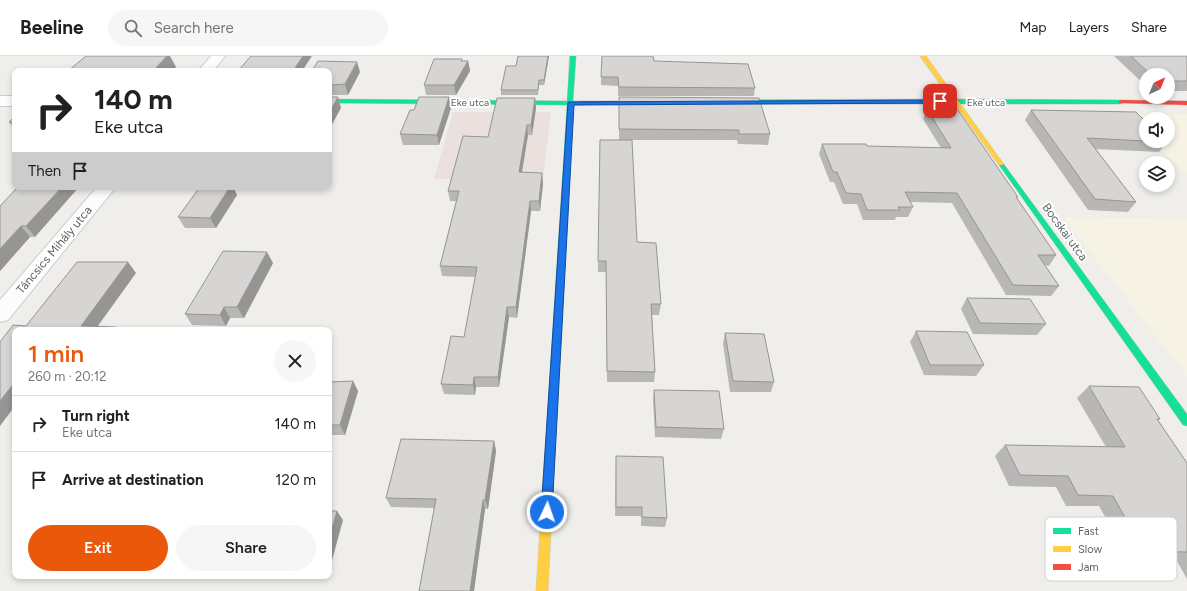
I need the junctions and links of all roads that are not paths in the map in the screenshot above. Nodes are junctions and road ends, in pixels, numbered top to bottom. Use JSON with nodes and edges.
{"nodes":[{"id":1,"x":218,"y":56,"type":"edge"},
{"id":2,"x":573,"y":56,"type":"edge"},
{"id":3,"x":923,"y":56,"type":"edge"},
{"id":4,"x":208,"y":68,"type":"edge"},
{"id":5,"x":0,"y":101,"type":"edge"},
{"id":6,"x":12,"y":101,"type":"edge"},
{"id":7,"x":332,"y":101,"type":"edge"},
{"id":8,"x":956,"y":101,"type":"junction"},
{"id":9,"x":720,"y":102,"type":"edge"},
{"id":10,"x":571,"y":103,"type":"junction"},
{"id":11,"x":657,"y":103,"type":"edge"},
{"id":12,"x":1187,"y":103,"type":"edge"},
{"id":13,"x":104,"y":190,"type":"edge"},
{"id":14,"x":0,"y":314,"type":"edge"},
{"id":15,"x":1187,"y":422,"type":"edge"},
{"id":16,"x":542,"y":591,"type":"edge"}],
"edges":[{"from":1,"to":4,"type":"street"},
{"from":2,"to":10,"type":"street"},
{"from":3,"to":8,"type":"street","name":"Bocskai utca"},
{"from":5,"to":6,"type":"street"},
{"from":7,"to":10,"type":"street","name":"Eke utca"},
{"from":8,"to":9,"type":"street","name":"Eke utca"},
{"from":8,"to":12,"type":"street","name":"Eke utca"},
{"from":8,"to":15,"type":"street","name":"Bocskai utca"},
{"from":10,"to":11,"type":"street","name":"Eke utca"},
{"from":10,"to":16,"type":"street"},
{"from":13,"to":14,"type":"street","name":"Táncsics Mihály utca"}]}
